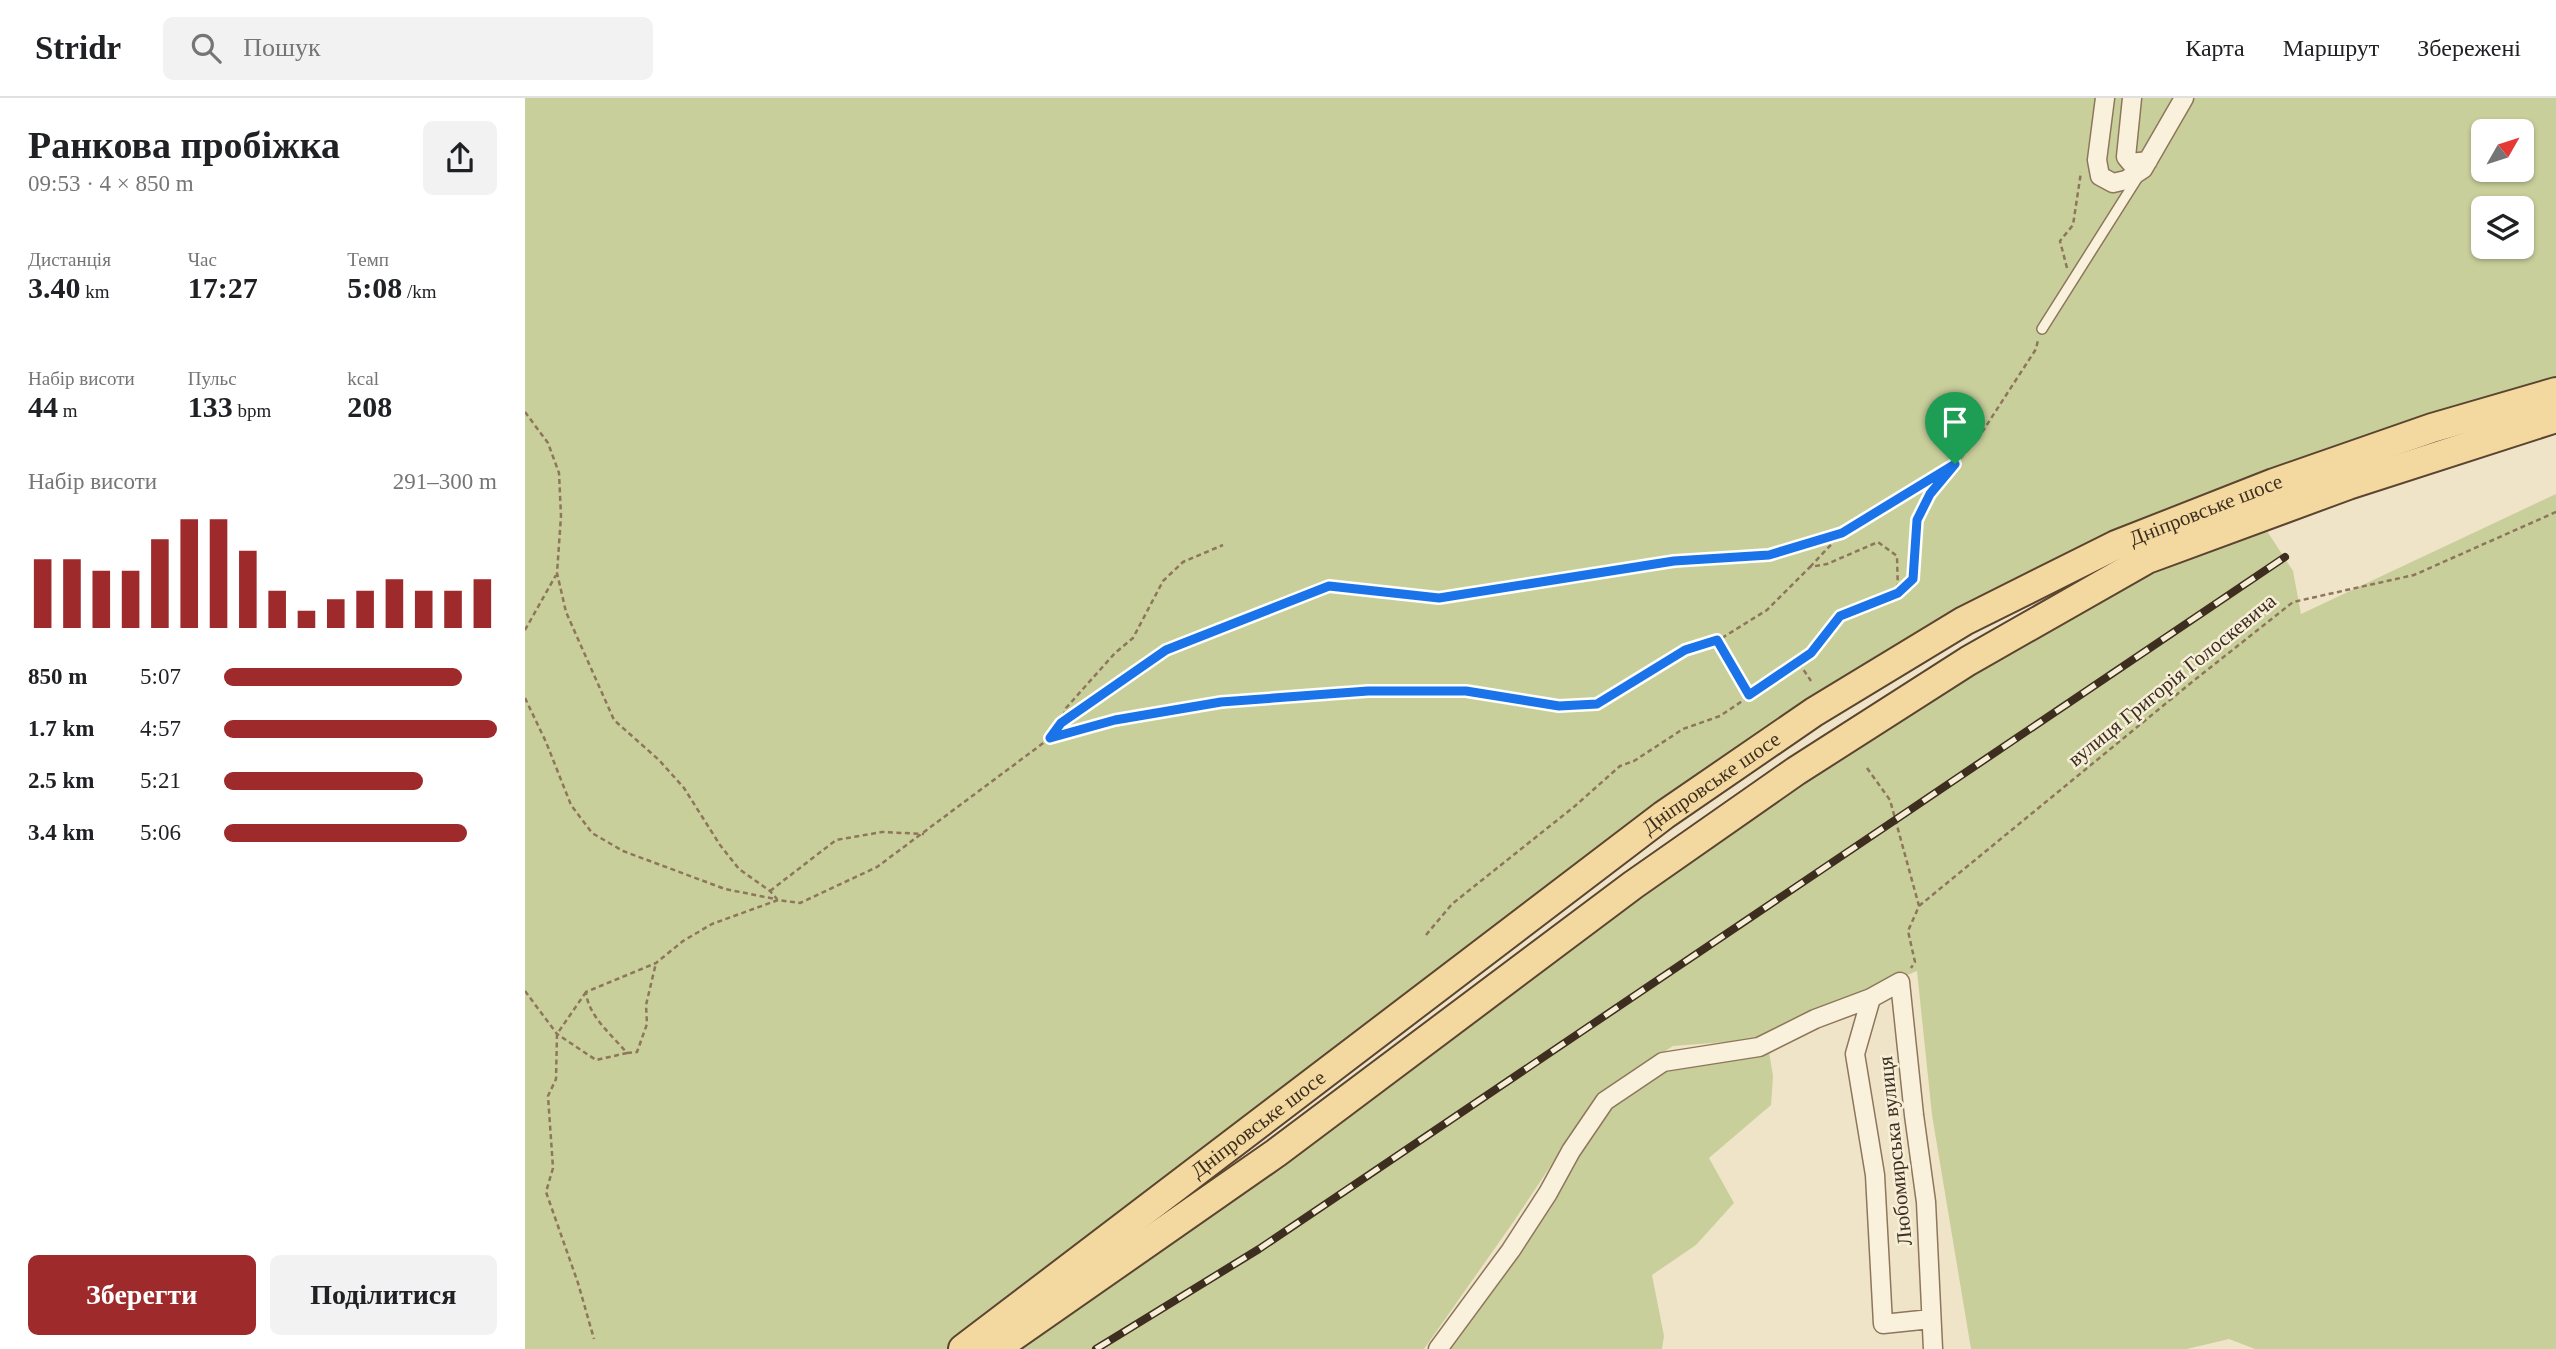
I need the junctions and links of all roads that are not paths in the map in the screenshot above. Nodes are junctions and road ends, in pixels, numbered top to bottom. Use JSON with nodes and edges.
{"nodes":[{"id":1,"x":2105,"y":98,"type":"edge"},
{"id":2,"x":2132,"y":98,"type":"edge"},
{"id":3,"x":2183,"y":98,"type":"edge"},
{"id":4,"x":2145,"y":165,"type":"junction"},
{"id":5,"x":2042,"y":330,"type":"road end"},
{"id":6,"x":2556,"y":392,"type":"edge"},
{"id":7,"x":2556,"y":418,"type":"edge"},
{"id":8,"x":1871,"y":998,"type":"junction"},
{"id":9,"x":1931,"y":1320,"type":"junction"},
{"id":10,"x":963,"y":1349,"type":"edge"},
{"id":11,"x":995,"y":1349,"type":"edge"},
{"id":12,"x":1438,"y":1349,"type":"edge"},
{"id":13,"x":1933,"y":1349,"type":"edge"}],
"edges":[{"from":1,"to":4,"type":"street"},
{"from":2,"to":4,"type":"street"},
{"from":3,"to":4,"type":"street"},
{"from":4,"to":5,"type":"lane"},
{"from":6,"to":10,"type":"main road","name":"Дніпровське шосе"},
{"from":7,"to":11,"type":"main road","name":"Дніпровське шосе"},
{"from":8,"to":9,"type":"street","name":"Любомирська вулиця"},
{"from":8,"to":9,"type":"street"},
{"from":8,"to":12,"type":"street"},
{"from":9,"to":13,"type":"street","name":"Любомирська вулиця"}]}
